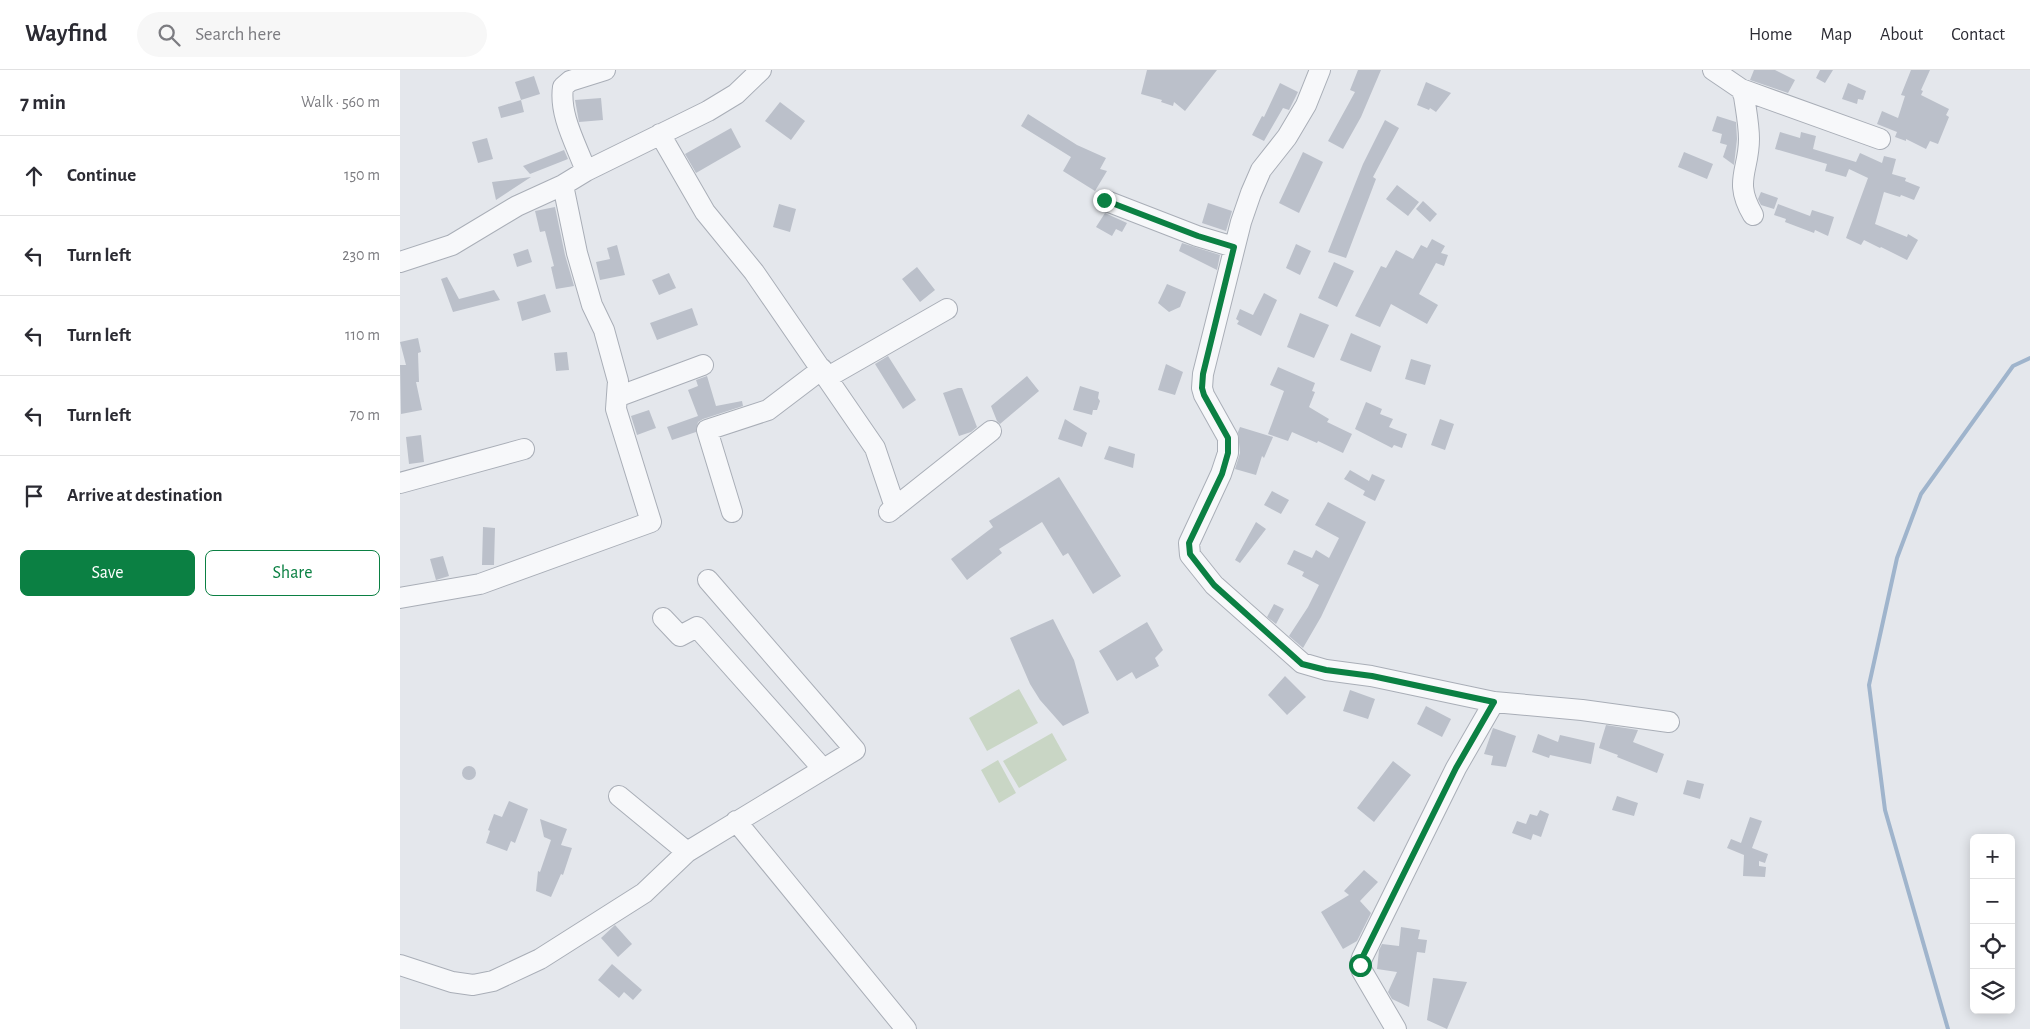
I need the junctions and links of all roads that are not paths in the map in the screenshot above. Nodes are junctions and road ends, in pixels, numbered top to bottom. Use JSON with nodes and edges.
{"nodes":[{"id":1,"x":605,"y":70,"type":"edge"},
{"id":2,"x":761,"y":70,"type":"edge"},
{"id":3,"x":1320,"y":70,"type":"edge"},
{"id":4,"x":1713,"y":70,"type":"edge"},
{"id":5,"x":1738,"y":81,"type":"edge"},
{"id":6,"x":660,"y":134,"type":"junction"},
{"id":7,"x":1880,"y":139,"type":"dead end"},
{"id":8,"x":586,"y":171,"type":"junction"},
{"id":9,"x":564,"y":185,"type":"junction"},
{"id":10,"x":1104,"y":200,"type":"dead end"},
{"id":11,"x":1753,"y":215,"type":"dead end"},
{"id":12,"x":1234,"y":247,"type":"junction"},
{"id":13,"x":400,"y":262,"type":"edge"},
{"id":14,"x":947,"y":309,"type":"dead end"},
{"id":15,"x":703,"y":365,"type":"dead end"},
{"id":16,"x":825,"y":373,"type":"junction"},
{"id":17,"x":617,"y":396,"type":"junction"},
{"id":18,"x":991,"y":431,"type":"dead end"},
{"id":19,"x":524,"y":449,"type":"dead end"},
{"id":20,"x":400,"y":483,"type":"edge"},
{"id":21,"x":732,"y":512,"type":"dead end"},
{"id":22,"x":708,"y":580,"type":"dead end"},
{"id":23,"x":400,"y":598,"type":"edge"},
{"id":24,"x":663,"y":618,"type":"dead end"},
{"id":25,"x":1494,"y":702,"type":"junction"},
{"id":26,"x":1669,"y":722,"type":"dead end"},
{"id":27,"x":823,"y":769,"type":"junction"},
{"id":28,"x":619,"y":796,"type":"dead end"},
{"id":29,"x":736,"y":821,"type":"junction"},
{"id":30,"x":687,"y":852,"type":"junction"},
{"id":31,"x":400,"y":965,"type":"edge"},
{"id":32,"x":906,"y":1029,"type":"edge"},
{"id":33,"x":1396,"y":1029,"type":"edge"}],
"edges":[{"from":1,"to":8,"type":"street"},
{"from":2,"to":6,"type":"street"},
{"from":3,"to":12,"type":"street"},
{"from":4,"to":5,"type":"street"},
{"from":5,"to":7,"type":"street"},
{"from":5,"to":11,"type":"street"},
{"from":6,"to":8,"type":"street"},
{"from":6,"to":16,"type":"street"},
{"from":8,"to":9,"type":"street"},
{"from":9,"to":13,"type":"street"},
{"from":9,"to":17,"type":"street"},
{"from":10,"to":12,"type":"street"},
{"from":12,"to":25,"type":"street"},
{"from":14,"to":16,"type":"street"},
{"from":15,"to":17,"type":"street"},
{"from":16,"to":18,"type":"street"},
{"from":16,"to":21,"type":"street"},
{"from":17,"to":23,"type":"street"},
{"from":19,"to":20,"type":"street"},
{"from":22,"to":27,"type":"street"},
{"from":24,"to":27,"type":"street"},
{"from":25,"to":26,"type":"street"},
{"from":25,"to":33,"type":"street"},
{"from":27,"to":29,"type":"street"},
{"from":28,"to":30,"type":"street"},
{"from":29,"to":30,"type":"street"},
{"from":29,"to":32,"type":"street"},
{"from":30,"to":31,"type":"street"}]}
